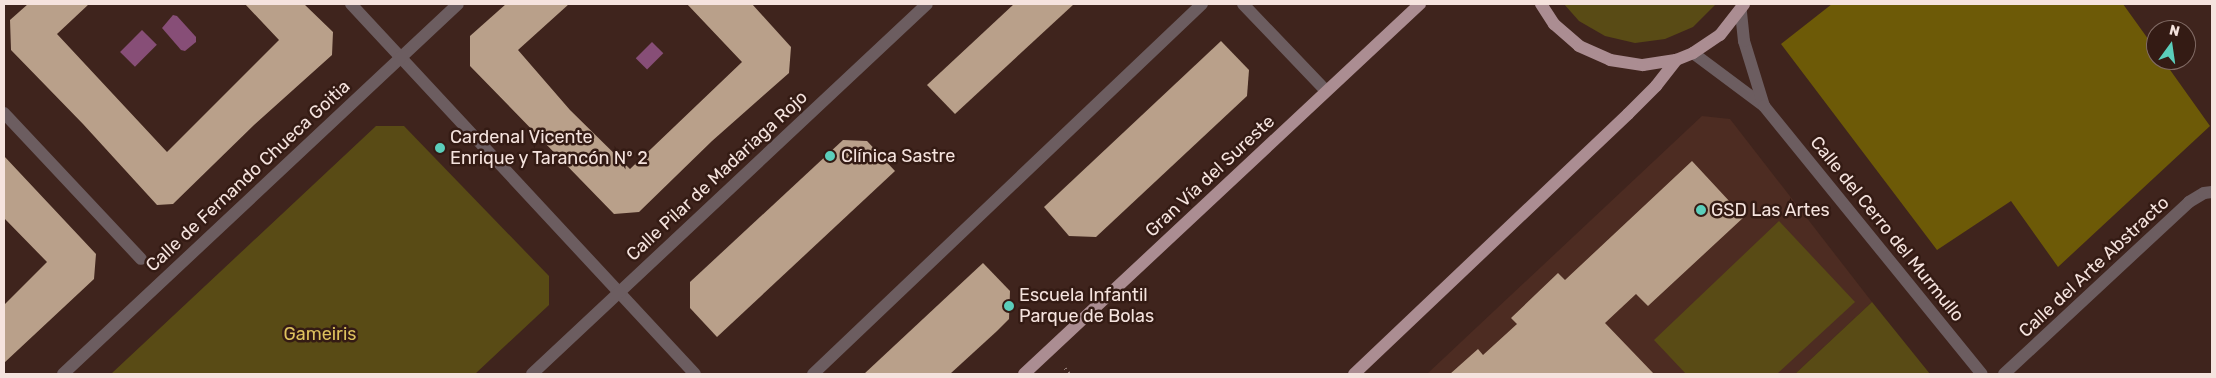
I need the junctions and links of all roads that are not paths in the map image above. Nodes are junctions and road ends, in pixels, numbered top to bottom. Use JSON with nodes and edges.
{"nodes":[{"id":1,"x":351,"y":4,"type":"edge"},
{"id":2,"x":458,"y":4,"type":"edge"},
{"id":3,"x":927,"y":4,"type":"edge"},
{"id":4,"x":1202,"y":4,"type":"edge"},
{"id":5,"x":1243,"y":4,"type":"edge"},
{"id":6,"x":1420,"y":4,"type":"edge"},
{"id":7,"x":1541,"y":4,"type":"edge"},
{"id":8,"x":1742,"y":7,"type":"edge"},
{"id":9,"x":1693,"y":53,"type":"junction"},
{"id":10,"x":401,"y":57,"type":"junction"},
{"id":11,"x":1676,"y":60,"type":"junction"},
{"id":12,"x":1326,"y":91,"type":"junction"},
{"id":13,"x":1764,"y":106,"type":"junction"},
{"id":14,"x":4,"y":113,"type":"edge"},
{"id":15,"x":2212,"y":192,"type":"edge"},
{"id":16,"x":141,"y":259,"type":"dead end"},
{"id":17,"x":619,"y":293,"type":"junction"},
{"id":18,"x":63,"y":374,"type":"edge"},
{"id":19,"x":532,"y":374,"type":"edge"},
{"id":20,"x":695,"y":374,"type":"edge"},
{"id":21,"x":813,"y":374,"type":"edge"},
{"id":22,"x":1024,"y":374,"type":"edge"},
{"id":23,"x":1354,"y":374,"type":"edge"},
{"id":24,"x":1982,"y":374,"type":"edge"},
{"id":25,"x":2004,"y":374,"type":"edge"}],
"edges":[{"from":1,"to":10,"type":"street"},
{"from":2,"to":10,"type":"street","name":"Calle de Fernando Chueca Goitia"},
{"from":3,"to":17,"type":"street","name":"Calle Pilar de Madariaga Rojo"},
{"from":4,"to":21,"type":"street"},
{"from":5,"to":12,"type":"street"},
{"from":6,"to":12,"type":"main road","name":"Gran Vía del Sureste"},
{"from":7,"to":11,"type":"main road"},
{"from":8,"to":9,"type":"main road"},
{"from":8,"to":13,"type":"street","name":"Calle del Cerro del Murmullo"},
{"from":9,"to":11,"type":"main road"},
{"from":9,"to":13,"type":"street","name":"Calle del Cerro del Murmullo"},
{"from":10,"to":17,"type":"street"},
{"from":10,"to":18,"type":"street","name":"Calle de Fernando Chueca Goitia"},
{"from":11,"to":23,"type":"main road"},
{"from":12,"to":22,"type":"main road","name":"Gran Vía del Sureste"},
{"from":13,"to":24,"type":"street","name":"Calle del Cerro del Murmullo"},
{"from":14,"to":16,"type":"street"},
{"from":15,"to":25,"type":"street","name":"Calle del Arte Abstracto"},
{"from":17,"to":19,"type":"street","name":"Calle Pilar de Madariaga Rojo"},
{"from":17,"to":20,"type":"street"}]}
